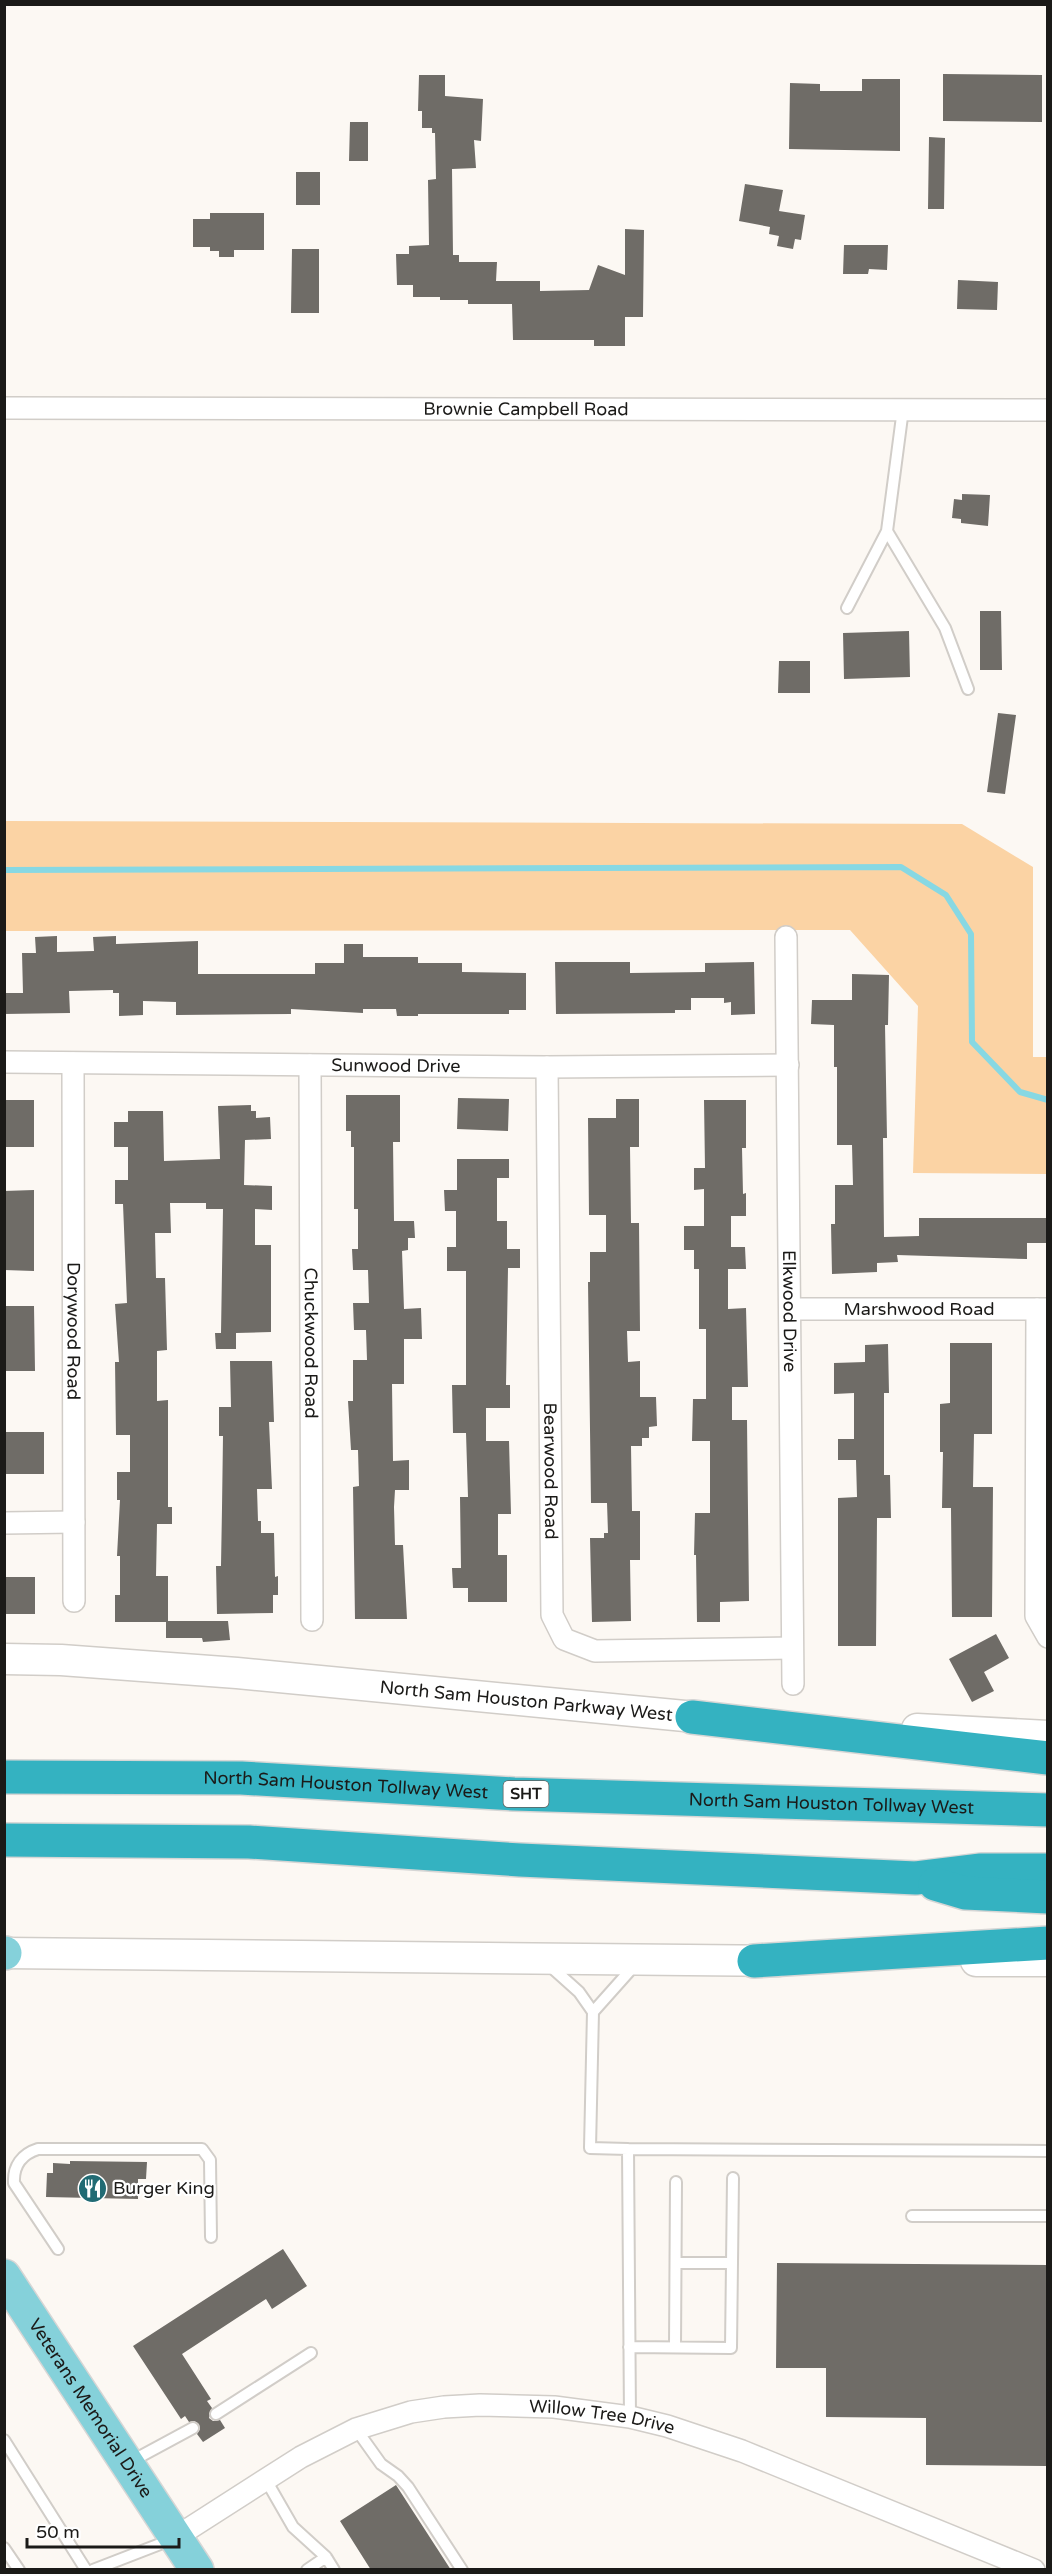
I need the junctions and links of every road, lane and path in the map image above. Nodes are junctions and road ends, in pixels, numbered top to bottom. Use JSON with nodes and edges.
{"nodes":[{"id":1,"x":4,"y":408,"type":"edge"},
{"id":2,"x":903,"y":409,"type":"junction"},
{"id":3,"x":1047,"y":410,"type":"edge"},
{"id":4,"x":887,"y":531,"type":"junction"},
{"id":5,"x":847,"y":608,"type":"dead end"},
{"id":6,"x":968,"y":689,"type":"dead end"},
{"id":7,"x":786,"y":937,"type":"dead end"},
{"id":8,"x":4,"y":1062,"type":"edge"},
{"id":9,"x":73,"y":1063,"type":"junction"},
{"id":10,"x":310,"y":1065,"type":"junction"},
{"id":11,"x":788,"y":1065,"type":"junction"},
{"id":12,"x":546,"y":1067,"type":"junction"},
{"id":13,"x":790,"y":1309,"type":"junction"},
{"id":14,"x":1042,"y":1309,"type":"edge"},
{"id":15,"x":74,"y":1522,"type":"junction"},
{"id":16,"x":4,"y":1523,"type":"edge"},
{"id":17,"x":74,"y":1601,"type":"dead end"},
{"id":18,"x":312,"y":1620,"type":"dead end"},
{"id":19,"x":1047,"y":1637,"type":"edge"},
{"id":20,"x":792,"y":1648,"type":"junction"},
{"id":21,"x":4,"y":1659,"type":"edge"},
{"id":22,"x":793,"y":1684,"type":"dead end"},
{"id":23,"x":692,"y":1718,"type":"junction"},
{"id":24,"x":1047,"y":1736,"type":"edge"},
{"id":25,"x":1047,"y":1758,"type":"edge"},
{"id":26,"x":4,"y":1777,"type":"edge"},
{"id":27,"x":1047,"y":1810,"type":"edge"},
{"id":28,"x":4,"y":1840,"type":"edge"},
{"id":29,"x":1047,"y":1870,"type":"edge"},
{"id":30,"x":916,"y":1878,"type":"junction"},
{"id":31,"x":1047,"y":1897,"type":"edge"},
{"id":32,"x":1047,"y":1943,"type":"edge"},
{"id":33,"x":5,"y":1953,"type":"edge"},
{"id":34,"x":533,"y":1959,"type":"junction"},
{"id":35,"x":642,"y":1960,"type":"junction"},
{"id":36,"x":754,"y":1961,"type":"junction"},
{"id":37,"x":1047,"y":1961,"type":"edge"},
{"id":38,"x":593,"y":2012,"type":"junction"},
{"id":39,"x":627,"y":2149,"type":"junction"},
{"id":40,"x":1047,"y":2151,"type":"edge"},
{"id":41,"x":733,"y":2178,"type":"dead end"},
{"id":42,"x":676,"y":2182,"type":"dead end"},
{"id":43,"x":912,"y":2216,"type":"dead end"},
{"id":44,"x":1047,"y":2216,"type":"edge"},
{"id":45,"x":211,"y":2237,"type":"dead end"},
{"id":46,"x":58,"y":2249,"type":"dead end"},
{"id":47,"x":676,"y":2263,"type":"junction"},
{"id":48,"x":732,"y":2263,"type":"junction"},
{"id":49,"x":4,"y":2276,"type":"edge"},
{"id":50,"x":629,"y":2347,"type":"junction"},
{"id":51,"x":675,"y":2348,"type":"junction"},
{"id":52,"x":311,"y":2353,"type":"dead end"},
{"id":53,"x":216,"y":2414,"type":"dead end"},
{"id":54,"x":630,"y":2417,"type":"junction"},
{"id":55,"x":193,"y":2428,"type":"dead end"},
{"id":56,"x":356,"y":2429,"type":"junction"},
{"id":57,"x":4,"y":2440,"type":"edge"},
{"id":58,"x":127,"y":2464,"type":"junction"},
{"id":59,"x":266,"y":2480,"type":"junction"},
{"id":60,"x":176,"y":2537,"type":"junction"},
{"id":61,"x":4,"y":2548,"type":"edge"},
{"id":62,"x":326,"y":2557,"type":"junction"},
{"id":63,"x":109,"y":2567,"type":"edge"},
{"id":64,"x":18,"y":2570,"type":"edge"},
{"id":65,"x":86,"y":2570,"type":"edge"},
{"id":66,"x":93,"y":2570,"type":"edge"},
{"id":67,"x":197,"y":2570,"type":"edge"},
{"id":68,"x":307,"y":2570,"type":"edge"},
{"id":69,"x":334,"y":2570,"type":"edge"},
{"id":70,"x":462,"y":2570,"type":"edge"},
{"id":71,"x":1034,"y":2570,"type":"edge"}],
"edges":[{"from":1,"to":2,"type":"street","name":"Brownie Campbell Road"},
{"from":2,"to":3,"type":"street","name":"Brownie Campbell Road"},
{"from":2,"to":4,"type":"lane"},
{"from":4,"to":5,"type":"lane"},
{"from":4,"to":6,"type":"lane"},
{"from":7,"to":11,"type":"street","name":"Elkwood Drive"},
{"from":8,"to":9,"type":"street","name":"Sunwood Drive"},
{"from":9,"to":10,"type":"street","name":"Sunwood Drive"},
{"from":9,"to":15,"type":"street","name":"Dorywood Road"},
{"from":10,"to":12,"type":"street","name":"Sunwood Drive"},
{"from":10,"to":18,"type":"street","name":"Chuckwood Road"},
{"from":11,"to":12,"type":"street","name":"Sunwood Drive"},
{"from":11,"to":13,"type":"street","name":"Elkwood Drive"},
{"from":12,"to":20,"type":"street","name":"Bearwood Road"},
{"from":13,"to":14,"type":"street","name":"Marshwood Road"},
{"from":13,"to":20,"type":"street","name":"Elkwood Drive"},
{"from":14,"to":19,"type":"street"},
{"from":15,"to":16,"type":"street"},
{"from":15,"to":17,"type":"street","name":"Dorywood Road"},
{"from":20,"to":22,"type":"street","name":"Elkwood Drive"},
{"from":21,"to":23,"type":"main road","name":"North Sam Houston Parkway West"},
{"from":23,"to":24,"type":"main road","name":"North Sam Houston Parkway West"},
{"from":23,"to":25,"type":"highway"},
{"from":26,"to":27,"type":"highway","name":"North Sam Houston Tollway West","number":"SHT"},
{"from":28,"to":30,"type":"highway"},
{"from":29,"to":30,"type":"highway"},
{"from":30,"to":31,"type":"highway"},
{"from":32,"to":36,"type":"highway"},
{"from":33,"to":34,"type":"main road"},
{"from":34,"to":35,"type":"main road"},
{"from":34,"to":38,"type":"lane"},
{"from":35,"to":36,"type":"main road"},
{"from":35,"to":38,"type":"lane"},
{"from":36,"to":37,"type":"main road"},
{"from":38,"to":39,"type":"lane"},
{"from":39,"to":40,"type":"lane"},
{"from":39,"to":50,"type":"lane"},
{"from":41,"to":48,"type":"lane"},
{"from":42,"to":47,"type":"lane"},
{"from":43,"to":44,"type":"lane"},
{"from":45,"to":46,"type":"lane"},
{"from":47,"to":48,"type":"lane"},
{"from":47,"to":51,"type":"lane"},
{"from":48,"to":51,"type":"lane"},
{"from":49,"to":58,"type":"main road","name":"Veterans Memorial Drive"},
{"from":50,"to":51,"type":"lane"},
{"from":50,"to":54,"type":"lane"},
{"from":52,"to":53,"type":"lane"},
{"from":54,"to":56,"type":"street","name":"Willow Tree Drive"},
{"from":54,"to":71,"type":"street","name":"Willow Tree Drive"},
{"from":55,"to":58,"type":"lane"},
{"from":56,"to":59,"type":"street","name":"Willow Tree Drive"},
{"from":56,"to":70,"type":"lane"},
{"from":57,"to":65,"type":"lane"},
{"from":58,"to":60,"type":"main road","name":"Veterans Memorial Drive"},
{"from":59,"to":60,"type":"street","name":"Willow Tree Drive"},
{"from":59,"to":62,"type":"lane"},
{"from":60,"to":63,"type":"lane"},
{"from":60,"to":67,"type":"main road","name":"Veterans Memorial Drive"},
{"from":61,"to":64,"type":"lane"},
{"from":62,"to":68,"type":"lane"},
{"from":62,"to":69,"type":"lane"},
{"from":63,"to":66,"type":"lane"}]}
